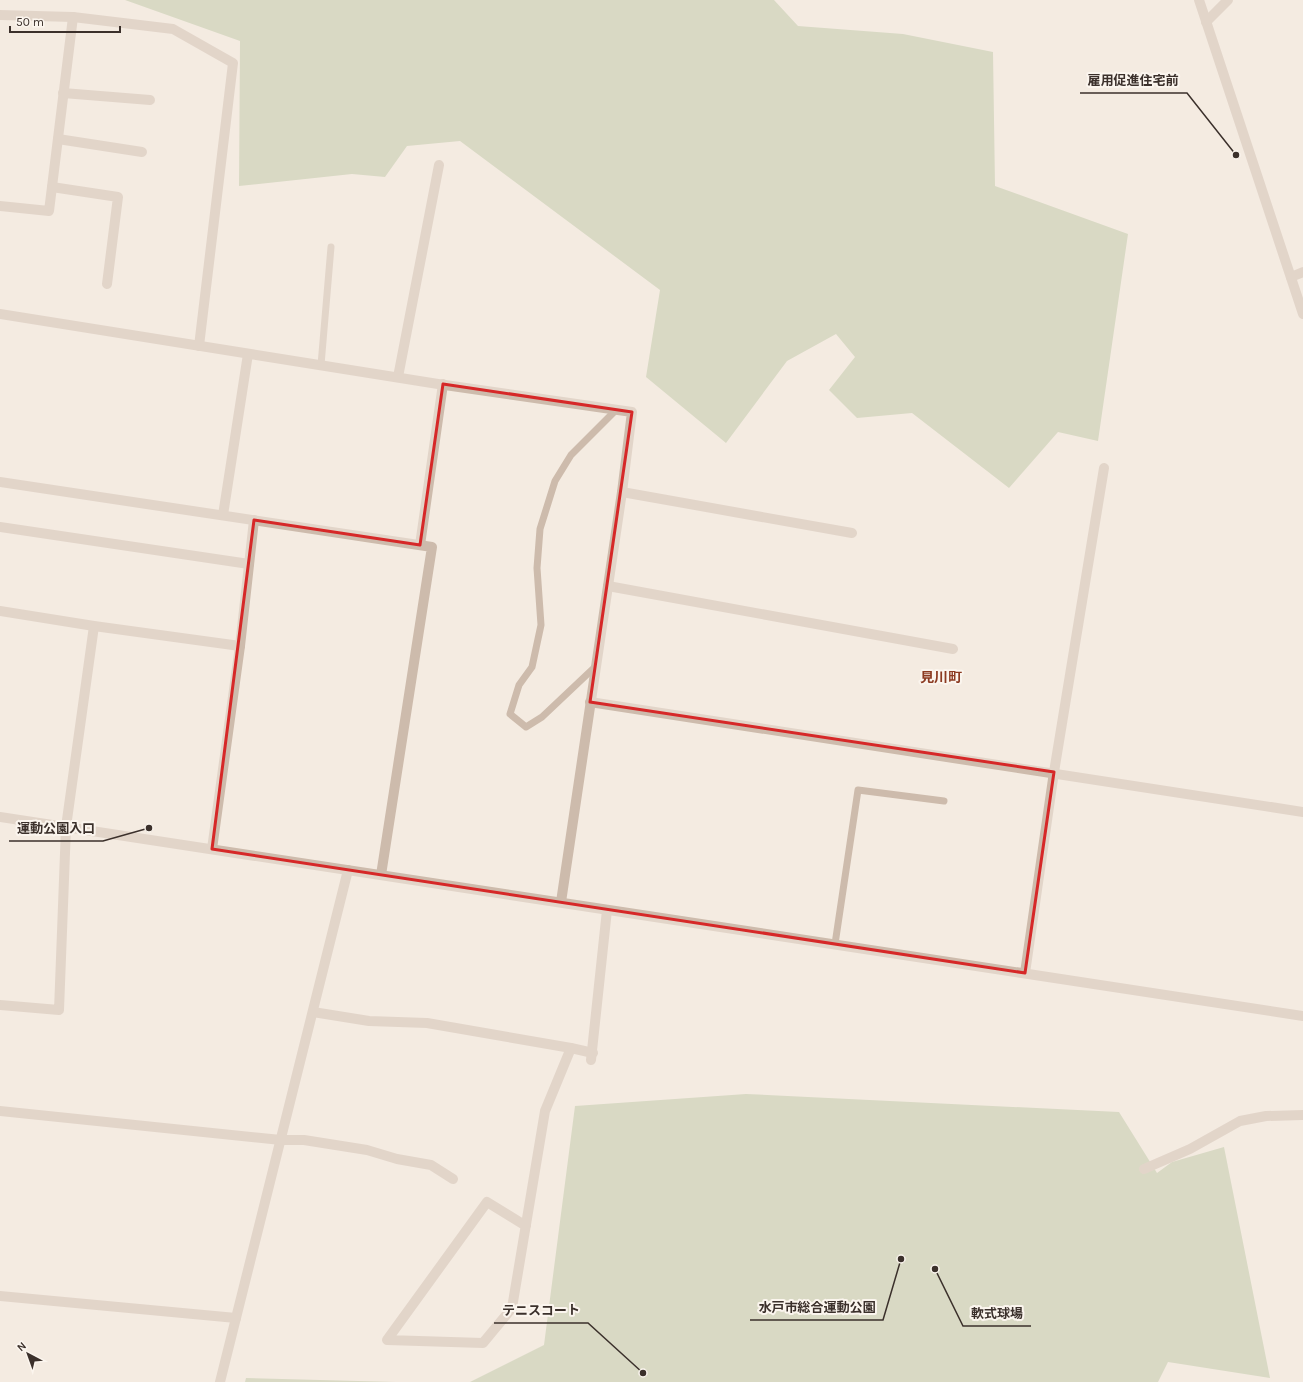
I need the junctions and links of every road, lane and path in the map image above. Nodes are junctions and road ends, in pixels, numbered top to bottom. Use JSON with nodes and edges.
{"nodes":[{"id":1,"x":1199,"y":0,"type":"edge"},
{"id":2,"x":1228,"y":0,"type":"edge"},
{"id":3,"x":0,"y":16,"type":"edge"},
{"id":4,"x":73,"y":17,"type":"junction"},
{"id":5,"x":1206,"y":22,"type":"junction"},
{"id":6,"x":63,"y":93,"type":"junction"},
{"id":7,"x":150,"y":100,"type":"dead end"},
{"id":8,"x":58,"y":139,"type":"junction"},
{"id":9,"x":142,"y":152,"type":"dead end"},
{"id":10,"x":439,"y":165,"type":"dead end"},
{"id":11,"x":52,"y":187,"type":"junction"},
{"id":12,"x":0,"y":206,"type":"edge"},
{"id":13,"x":331,"y":247,"type":"dead end"},
{"id":14,"x":1303,"y":272,"type":"edge"},
{"id":15,"x":1291,"y":276,"type":"junction"},
{"id":16,"x":107,"y":284,"type":"dead end"},
{"id":17,"x":0,"y":314,"type":"edge"},
{"id":18,"x":1303,"y":314,"type":"edge"},
{"id":19,"x":199,"y":346,"type":"junction"},
{"id":20,"x":248,"y":354,"type":"junction"},
{"id":21,"x":321,"y":365,"type":"junction"},
{"id":22,"x":398,"y":377,"type":"junction"},
{"id":23,"x":442,"y":384,"type":"junction"},
{"id":24,"x":617,"y":409,"type":"junction"},
{"id":25,"x":1104,"y":468,"type":"dead end"},
{"id":26,"x":0,"y":482,"type":"edge"},
{"id":27,"x":622,"y":492,"type":"junction"},
{"id":28,"x":223,"y":515,"type":"junction"},
{"id":29,"x":254,"y":520,"type":"junction"},
{"id":30,"x":0,"y":527,"type":"edge"},
{"id":31,"x":852,"y":533,"type":"dead end"},
{"id":32,"x":420,"y":545,"type":"junction"},
{"id":33,"x":249,"y":564,"type":"junction"},
{"id":34,"x":608,"y":586,"type":"junction"},
{"id":35,"x":0,"y":612,"type":"edge"},
{"id":36,"x":94,"y":626,"type":"junction"},
{"id":37,"x":240,"y":646,"type":"junction"},
{"id":38,"x":953,"y":649,"type":"dead end"},
{"id":39,"x":596,"y":666,"type":"junction"},
{"id":40,"x":590,"y":702,"type":"junction"},
{"id":41,"x":1054,"y":772,"type":"junction"},
{"id":42,"x":944,"y":802,"type":"dead end"},
{"id":43,"x":1303,"y":812,"type":"edge"},
{"id":44,"x":0,"y":817,"type":"edge"},
{"id":45,"x":66,"y":827,"type":"junction"},
{"id":46,"x":212,"y":849,"type":"junction"},
{"id":47,"x":348,"y":870,"type":"junction"},
{"id":48,"x":381,"y":875,"type":"junction"},
{"id":49,"x":561,"y":902,"type":"junction"},
{"id":50,"x":607,"y":910,"type":"junction"},
{"id":51,"x":835,"y":944,"type":"junction"},
{"id":52,"x":1025,"y":973,"type":"junction"},
{"id":53,"x":0,"y":1005,"type":"edge"},
{"id":54,"x":312,"y":1012,"type":"junction"},
{"id":55,"x":1303,"y":1016,"type":"edge"},
{"id":56,"x":571,"y":1048,"type":"junction"},
{"id":57,"x":0,"y":1111,"type":"edge"},
{"id":58,"x":1303,"y":1115,"type":"edge"},
{"id":59,"x":280,"y":1140,"type":"junction"},
{"id":60,"x":1144,"y":1169,"type":"dead end"},
{"id":61,"x":453,"y":1179,"type":"dead end"},
{"id":62,"x":526,"y":1226,"type":"junction"},
{"id":63,"x":0,"y":1296,"type":"edge"},
{"id":64,"x":236,"y":1318,"type":"junction"},
{"id":65,"x":220,"y":1382,"type":"edge"}],
"edges":[{"from":1,"to":5,"type":"street"},
{"from":2,"to":5,"type":"street"},
{"from":3,"to":4,"type":"street"},
{"from":4,"to":6,"type":"street"},
{"from":4,"to":19,"type":"street"},
{"from":5,"to":15,"type":"street"},
{"from":6,"to":7,"type":"street"},
{"from":6,"to":8,"type":"street"},
{"from":8,"to":9,"type":"street"},
{"from":8,"to":11,"type":"street"},
{"from":10,"to":22,"type":"street"},
{"from":11,"to":12,"type":"street"},
{"from":11,"to":16,"type":"street"},
{"from":13,"to":21,"type":"lane"},
{"from":14,"to":15,"type":"street"},
{"from":15,"to":18,"type":"street"},
{"from":17,"to":19,"type":"street"},
{"from":19,"to":20,"type":"street"},
{"from":20,"to":21,"type":"street"},
{"from":20,"to":28,"type":"street"},
{"from":21,"to":22,"type":"street"},
{"from":22,"to":23,"type":"street"},
{"from":23,"to":24,"type":"street"},
{"from":23,"to":32,"type":"street"},
{"from":24,"to":27,"type":"street"},
{"from":24,"to":39,"type":"lane"},
{"from":25,"to":41,"type":"street"},
{"from":26,"to":28,"type":"street"},
{"from":27,"to":31,"type":"street"},
{"from":27,"to":34,"type":"street"},
{"from":28,"to":29,"type":"street"},
{"from":29,"to":32,"type":"street"},
{"from":29,"to":33,"type":"street"},
{"from":30,"to":33,"type":"street"},
{"from":32,"to":48,"type":"street"},
{"from":33,"to":37,"type":"street"},
{"from":34,"to":38,"type":"street"},
{"from":34,"to":39,"type":"street"},
{"from":35,"to":36,"type":"street"},
{"from":36,"to":37,"type":"street"},
{"from":36,"to":45,"type":"street"},
{"from":37,"to":46,"type":"street"},
{"from":39,"to":40,"type":"street"},
{"from":40,"to":41,"type":"street"},
{"from":40,"to":49,"type":"street"},
{"from":41,"to":43,"type":"street"},
{"from":41,"to":52,"type":"street"},
{"from":42,"to":51,"type":"lane"},
{"from":44,"to":45,"type":"street"},
{"from":45,"to":46,"type":"street"},
{"from":45,"to":53,"type":"street"},
{"from":46,"to":47,"type":"street"},
{"from":47,"to":48,"type":"street"},
{"from":47,"to":54,"type":"street"},
{"from":48,"to":49,"type":"street"},
{"from":49,"to":50,"type":"street"},
{"from":50,"to":51,"type":"street"},
{"from":50,"to":56,"type":"street"},
{"from":51,"to":52,"type":"street"},
{"from":52,"to":55,"type":"street"},
{"from":54,"to":56,"type":"street"},
{"from":54,"to":59,"type":"street"},
{"from":56,"to":62,"type":"street"},
{"from":57,"to":59,"type":"street"},
{"from":58,"to":60,"type":"street"},
{"from":59,"to":61,"type":"street"},
{"from":59,"to":64,"type":"street"},
{"from":62,"to":62,"type":"street"},
{"from":63,"to":64,"type":"street"},
{"from":64,"to":65,"type":"street"}]}
